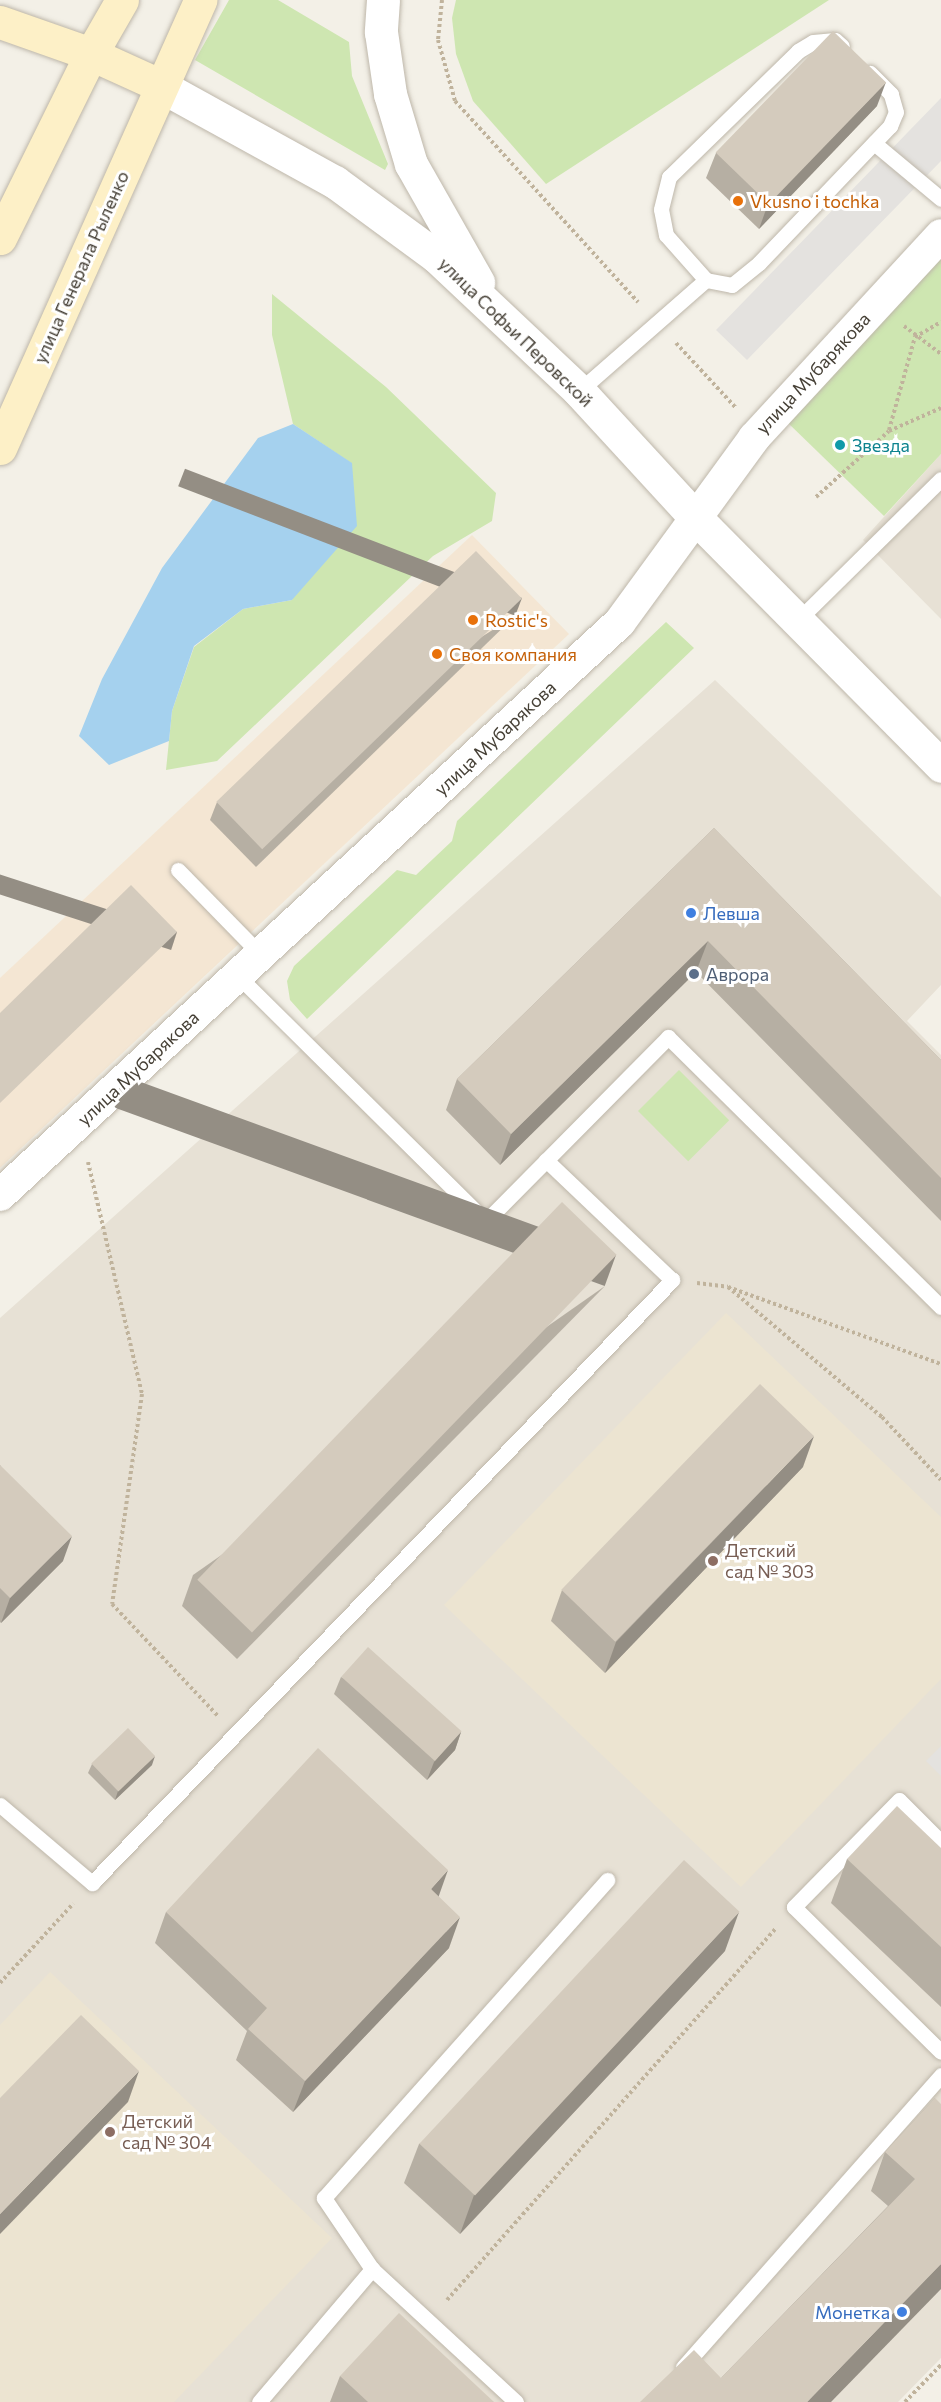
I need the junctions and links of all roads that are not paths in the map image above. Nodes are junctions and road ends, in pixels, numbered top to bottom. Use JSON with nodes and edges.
{"nodes":[{"id":1,"x":122,"y":0,"type":"edge"},
{"id":2,"x":200,"y":0,"type":"edge"},
{"id":3,"x":383,"y":0,"type":"edge"},
{"id":4,"x":0,"y":22,"type":"edge"},
{"id":5,"x":91,"y":54,"type":"junction"},
{"id":6,"x":159,"y":85,"type":"junction"},
{"id":7,"x":874,"y":142,"type":"junction"},
{"id":8,"x":941,"y":199,"type":"edge"},
{"id":9,"x":6,"y":224,"type":"edge"},
{"id":10,"x":941,"y":236,"type":"edge"},
{"id":11,"x":706,"y":280,"type":"junction"},
{"id":12,"x":493,"y":310,"type":"junction"},
{"id":13,"x":579,"y":391,"type":"junction"},
{"id":14,"x":0,"y":448,"type":"edge"},
{"id":15,"x":941,"y":479,"type":"edge"},
{"id":16,"x":695,"y":517,"type":"junction"},
{"id":17,"x":797,"y":621,"type":"junction"},
{"id":18,"x":941,"y":766,"type":"edge"},
{"id":19,"x":178,"y":870,"type":"dead end"},
{"id":20,"x":260,"y":954,"type":"junction"},
{"id":21,"x":238,"y":976,"type":"junction"},
{"id":22,"x":546,"y":1160,"type":"junction"},
{"id":23,"x":0,"y":1194,"type":"edge"},
{"id":24,"x":941,"y":1307,"type":"edge"},
{"id":25,"x":0,"y":1805,"type":"edge"},
{"id":26,"x":941,"y":1842,"type":"edge"},
{"id":27,"x":607,"y":1880,"type":"dead end"},
{"id":28,"x":941,"y":2052,"type":"edge"},
{"id":29,"x":941,"y":2075,"type":"edge"},
{"id":30,"x":372,"y":2269,"type":"junction"},
{"id":31,"x":675,"y":2376,"type":"edge"},
{"id":32,"x":259,"y":2402,"type":"edge"},
{"id":33,"x":516,"y":2402,"type":"edge"}],
"edges":[{"from":1,"to":5,"type":"main road"},
{"from":2,"to":6,"type":"main road","name":"улица Генерала Рыленко"},
{"from":3,"to":12,"type":"street"},
{"from":4,"to":5,"type":"main road","name":"улица Софьи Перовской"},
{"from":5,"to":6,"type":"main road","name":"улица Софьи Перовской"},
{"from":5,"to":9,"type":"main road"},
{"from":6,"to":12,"type":"street","name":"улица Софьи Перовской"},
{"from":6,"to":14,"type":"main road","name":"улица Генерала Рыленко"},
{"from":7,"to":8,"type":"lane"},
{"from":7,"to":11,"type":"lane"},
{"from":7,"to":11,"type":"lane"},
{"from":10,"to":16,"type":"street","name":"улица Мубарякова"},
{"from":11,"to":13,"type":"lane"},
{"from":12,"to":13,"type":"street","name":"улица Софьи Перовской"},
{"from":13,"to":16,"type":"street","name":"улица Софьи Перовской"},
{"from":15,"to":17,"type":"lane"},
{"from":16,"to":17,"type":"street","name":"улица Софьи Перовской"},
{"from":16,"to":20,"type":"street","name":"улица Мубарякова"},
{"from":17,"to":18,"type":"street","name":"улица Софьи Перовской"},
{"from":19,"to":20,"type":"lane"},
{"from":20,"to":21,"type":"street","name":"улица Мубарякова"},
{"from":21,"to":22,"type":"lane"},
{"from":21,"to":23,"type":"street","name":"улица Мубарякова"},
{"from":22,"to":24,"type":"lane"},
{"from":22,"to":25,"type":"lane"},
{"from":26,"to":28,"type":"lane"},
{"from":27,"to":30,"type":"lane"},
{"from":29,"to":31,"type":"lane"},
{"from":30,"to":32,"type":"lane"},
{"from":30,"to":33,"type":"lane"}]}
